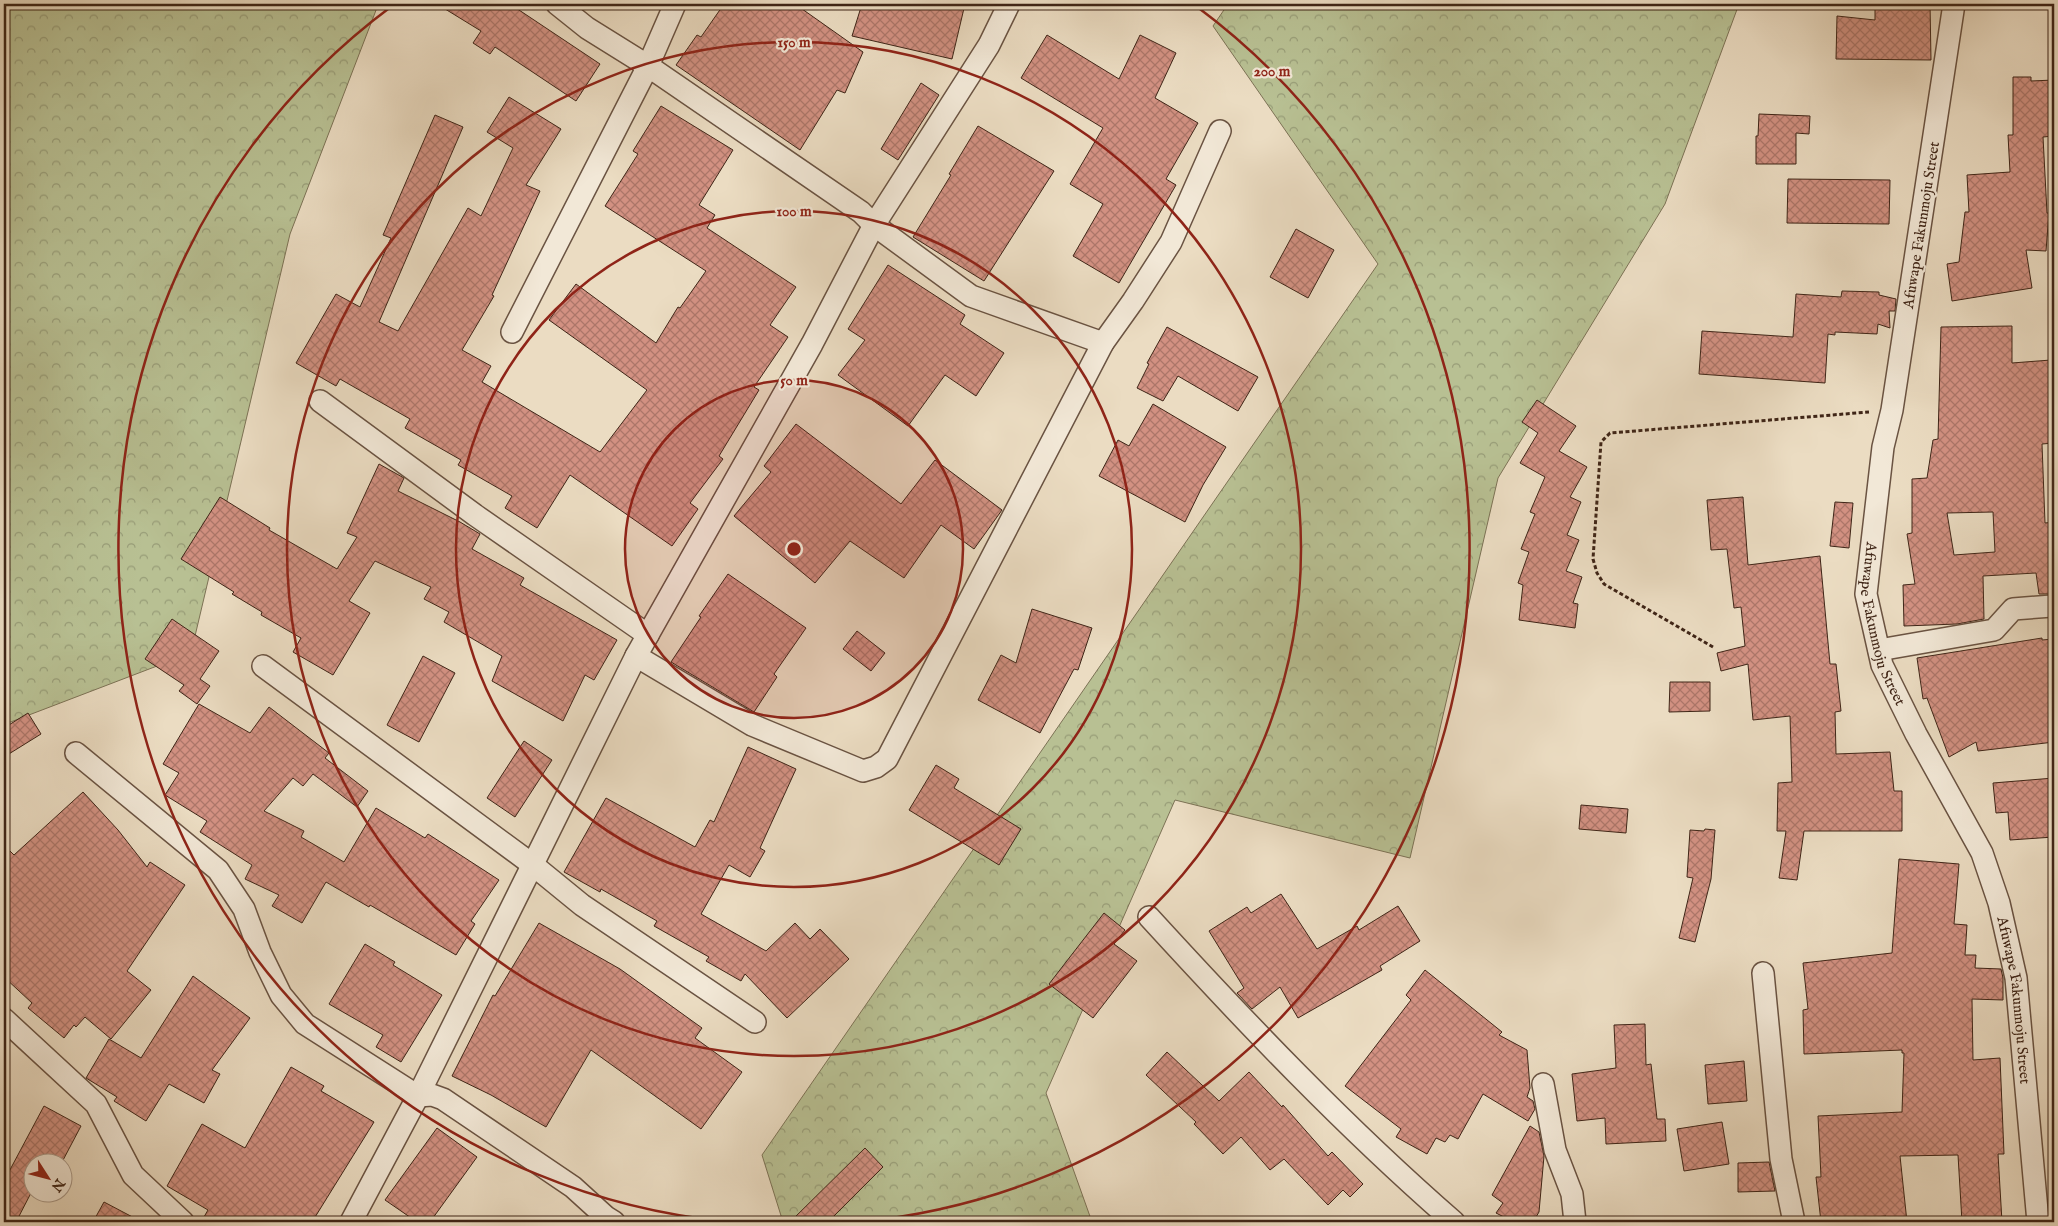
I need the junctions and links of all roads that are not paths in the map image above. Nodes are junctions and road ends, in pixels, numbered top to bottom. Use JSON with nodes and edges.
{"nodes":[{"id":1,"x":557,"y":4,"type":"edge"},
{"id":2,"x":675,"y":4,"type":"edge"},
{"id":3,"x":1009,"y":4,"type":"edge"},
{"id":4,"x":1954,"y":4,"type":"edge"},
{"id":5,"x":648,"y":66,"type":"junction"},
{"id":6,"x":1220,"y":131,"type":"dead end"},
{"id":7,"x":874,"y":225,"type":"junction"},
{"id":8,"x":512,"y":332,"type":"dead end"},
{"id":9,"x":1103,"y":343,"type":"junction"},
{"id":10,"x":320,"y":401,"type":"dead end"},
{"id":11,"x":2052,"y":606,"type":"dead end"},
{"id":12,"x":648,"y":635,"type":"junction"},
{"id":13,"x":1879,"y":650,"type":"junction"},
{"id":14,"x":636,"y":656,"type":"junction"},
{"id":15,"x":263,"y":666,"type":"dead end"},
{"id":16,"x":76,"y":753,"type":"dead end"},
{"id":17,"x":533,"y":865,"type":"junction"},
{"id":18,"x":1148,"y":917,"type":"dead end"},
{"id":19,"x":1762,"y":973,"type":"dead end"},
{"id":20,"x":4,"y":1019,"type":"edge"},
{"id":21,"x":755,"y":1022,"type":"dead end"},
{"id":22,"x":1543,"y":1084,"type":"dead end"},
{"id":23,"x":418,"y":1096,"type":"junction"},
{"id":24,"x":183,"y":1222,"type":"edge"},
{"id":25,"x":350,"y":1222,"type":"edge"},
{"id":26,"x":614,"y":1222,"type":"edge"},
{"id":27,"x":1454,"y":1222,"type":"edge"},
{"id":28,"x":1575,"y":1222,"type":"edge"},
{"id":29,"x":1794,"y":1222,"type":"edge"},
{"id":30,"x":2038,"y":1222,"type":"edge"}],
"edges":[{"from":1,"to":5,"type":"street"},
{"from":2,"to":5,"type":"street"},
{"from":3,"to":7,"type":"street"},
{"from":4,"to":13,"type":"street","name":"Afuwape Fakunmoju Street"},
{"from":5,"to":7,"type":"street"},
{"from":5,"to":8,"type":"street"},
{"from":6,"to":9,"type":"street"},
{"from":7,"to":9,"type":"street"},
{"from":7,"to":12,"type":"street"},
{"from":9,"to":14,"type":"street"},
{"from":10,"to":12,"type":"street"},
{"from":11,"to":13,"type":"street"},
{"from":12,"to":14,"type":"street"},
{"from":13,"to":30,"type":"street","name":"Afuwape Fakunmoju Street"},
{"from":14,"to":17,"type":"street"},
{"from":15,"to":17,"type":"street"},
{"from":16,"to":23,"type":"street"},
{"from":17,"to":21,"type":"street"},
{"from":17,"to":23,"type":"street"},
{"from":18,"to":27,"type":"street"},
{"from":19,"to":29,"type":"street"},
{"from":20,"to":24,"type":"street"},
{"from":22,"to":28,"type":"street"},
{"from":23,"to":25,"type":"street"},
{"from":23,"to":26,"type":"street"}]}
